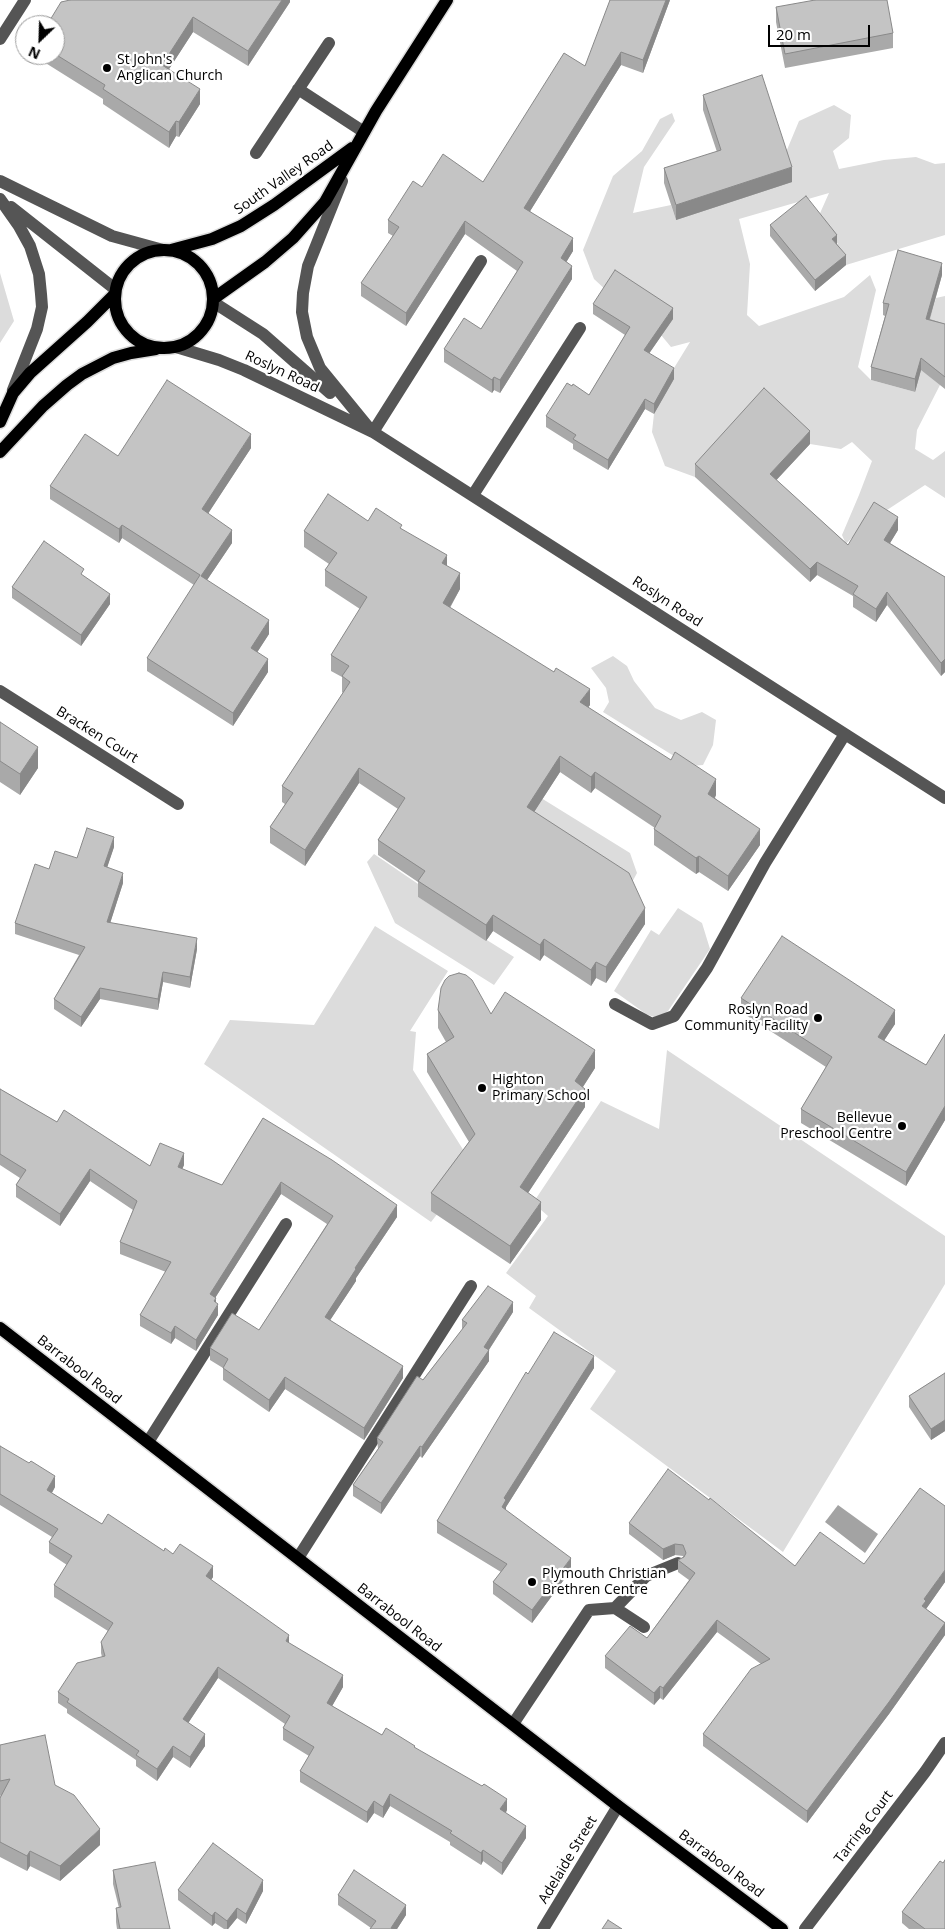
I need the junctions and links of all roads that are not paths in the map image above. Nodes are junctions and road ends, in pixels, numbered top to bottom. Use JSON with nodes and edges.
{"nodes":[{"id":1,"x":25,"y":0,"type":"edge"},
{"id":2,"x":446,"y":0,"type":"edge"},
{"id":3,"x":0,"y":39,"type":"edge"},
{"id":4,"x":329,"y":42,"type":"dead end"},
{"id":5,"x":298,"y":89,"type":"junction"},
{"id":6,"x":364,"y":132,"type":"junction"},
{"id":7,"x":356,"y":145,"type":"junction"},
{"id":8,"x":256,"y":154,"type":"dead end"},
{"id":9,"x":0,"y":181,"type":"edge"},
{"id":10,"x":0,"y":199,"type":"edge"},
{"id":11,"x":167,"y":250,"type":"junction"},
{"id":12,"x":481,"y":261,"type":"dead end"},
{"id":13,"x":115,"y":292,"type":"junction"},
{"id":14,"x":213,"y":300,"type":"junction"},
{"id":15,"x":580,"y":328,"type":"dead end"},
{"id":16,"x":172,"y":348,"type":"junction"},
{"id":17,"x":8,"y":404,"type":"junction"},
{"id":18,"x":0,"y":422,"type":"edge"},
{"id":19,"x":373,"y":432,"type":"junction"},
{"id":20,"x":0,"y":452,"type":"edge"},
{"id":21,"x":473,"y":496,"type":"junction"},
{"id":22,"x":0,"y":691,"type":"edge"},
{"id":23,"x":845,"y":734,"type":"junction"},
{"id":24,"x":945,"y":798,"type":"edge"},
{"id":25,"x":178,"y":804,"type":"dead end"},
{"id":26,"x":615,"y":1004,"type":"dead end"},
{"id":27,"x":286,"y":1224,"type":"dead end"},
{"id":28,"x":471,"y":1286,"type":"dead end"},
{"id":29,"x":0,"y":1328,"type":"edge"},
{"id":30,"x":148,"y":1442,"type":"junction"},
{"id":31,"x":298,"y":1558,"type":"junction"},
{"id":32,"x":678,"y":1563,"type":"edge"},
{"id":33,"x":615,"y":1608,"type":"junction"},
{"id":34,"x":644,"y":1627,"type":"dead end"},
{"id":35,"x":513,"y":1724,"type":"junction"},
{"id":36,"x":945,"y":1743,"type":"edge"},
{"id":37,"x":618,"y":1806,"type":"junction"},
{"id":38,"x":543,"y":1929,"type":"edge"},
{"id":39,"x":782,"y":1929,"type":"edge"},
{"id":40,"x":805,"y":1929,"type":"edge"}],
"edges":[{"from":1,"to":3,"type":"street"},
{"from":2,"to":6,"type":"main road","name":"South Valley Road"},
{"from":4,"to":5,"type":"street"},
{"from":5,"to":6,"type":"street"},
{"from":5,"to":8,"type":"street"},
{"from":6,"to":7,"type":"main road","name":"South Valley Road"},
{"from":7,"to":11,"type":"main road","name":"South Valley Road"},
{"from":7,"to":14,"type":"main road","name":"South Valley Road"},
{"from":7,"to":19,"type":"street"},
{"from":9,"to":11,"type":"street"},
{"from":10,"to":13,"type":"street"},
{"from":10,"to":17,"type":"street"},
{"from":11,"to":13,"type":"main road"},
{"from":11,"to":14,"type":"main road"},
{"from":12,"to":19,"type":"street"},
{"from":13,"to":16,"type":"main road"},
{"from":13,"to":17,"type":"main road"},
{"from":14,"to":16,"type":"main road"},
{"from":14,"to":19,"type":"street","name":"Roslyn Road"},
{"from":15,"to":21,"type":"street"},
{"from":16,"to":19,"type":"street","name":"Roslyn Road"},
{"from":16,"to":20,"type":"main road"},
{"from":17,"to":18,"type":"main road"},
{"from":19,"to":21,"type":"street","name":"Roslyn Road"},
{"from":21,"to":23,"type":"street","name":"Roslyn Road"},
{"from":22,"to":25,"type":"street","name":"Bracken Court"},
{"from":23,"to":24,"type":"street","name":"Roslyn Road"},
{"from":23,"to":26,"type":"street"},
{"from":27,"to":30,"type":"street"},
{"from":28,"to":31,"type":"street"},
{"from":29,"to":30,"type":"main road","name":"Barrabool Road"},
{"from":30,"to":31,"type":"main road","name":"Barrabool Road"},
{"from":31,"to":35,"type":"main road","name":"Barrabool Road"},
{"from":32,"to":33,"type":"street"},
{"from":33,"to":34,"type":"street"},
{"from":33,"to":35,"type":"street"},
{"from":35,"to":37,"type":"main road","name":"Barrabool Road"},
{"from":36,"to":40,"type":"street","name":"Tarring Court"},
{"from":37,"to":38,"type":"street","name":"Adelaide Street"},
{"from":37,"to":39,"type":"main road","name":"Barrabool Road"}]}
